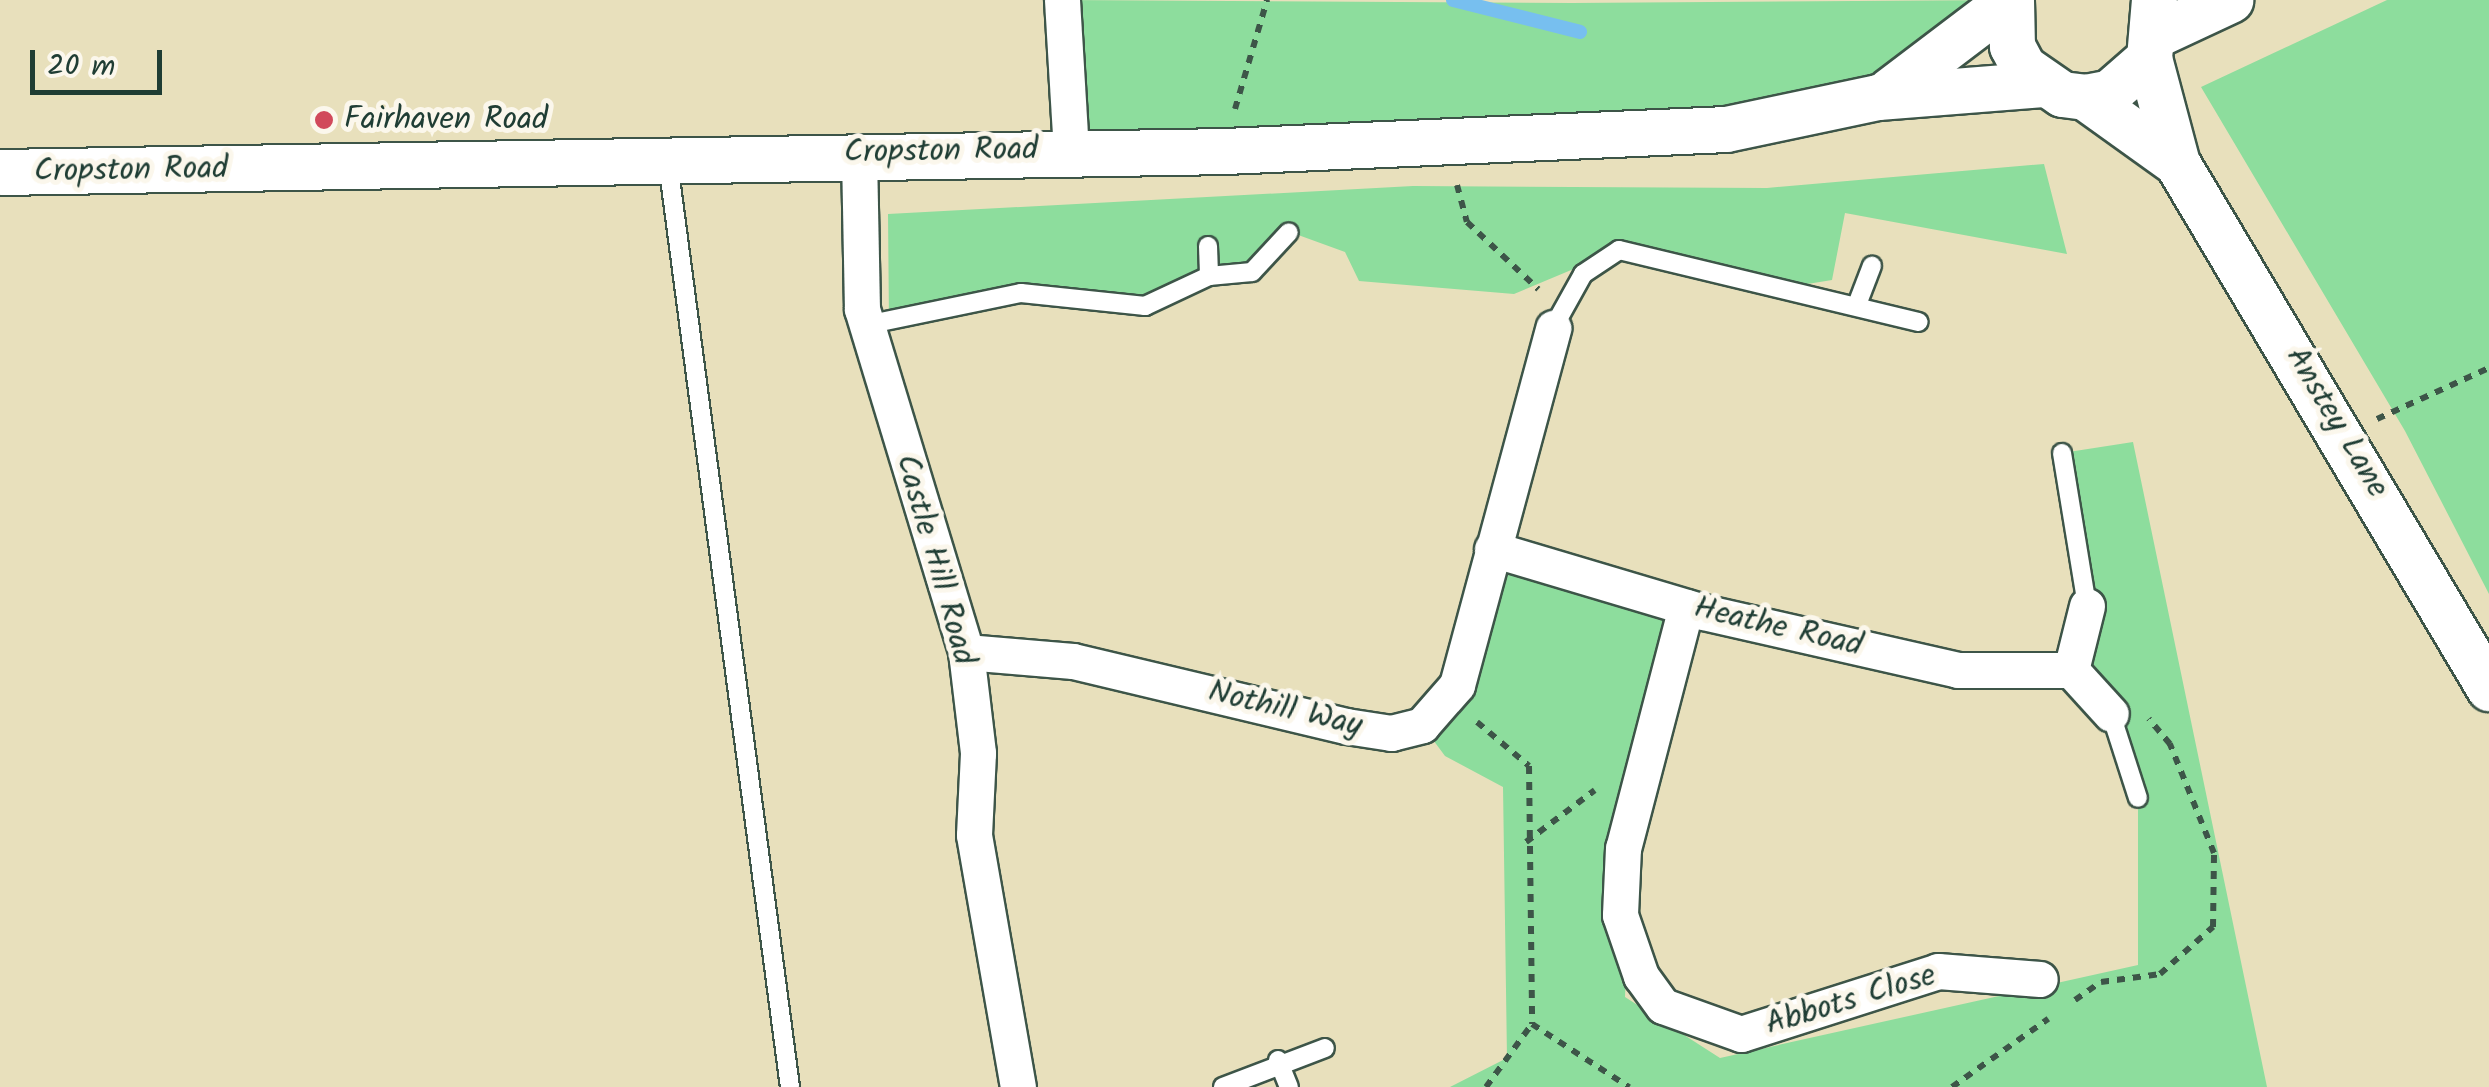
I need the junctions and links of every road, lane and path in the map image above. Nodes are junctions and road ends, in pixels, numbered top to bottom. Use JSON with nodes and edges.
{"nodes":[{"id":1,"x":1062,"y":0,"type":"edge"},
{"id":2,"x":1268,"y":0,"type":"edge"},
{"id":3,"x":2010,"y":0,"type":"edge"},
{"id":4,"x":2230,"y":0,"type":"edge"},
{"id":5,"x":2153,"y":31,"type":"edge"},
{"id":6,"x":2042,"y":84,"type":"junction"},
{"id":7,"x":1878,"y":96,"type":"junction"},
{"id":8,"x":2085,"y":97,"type":"junction"},
{"id":9,"x":1454,"y":139,"type":"junction"},
{"id":10,"x":1072,"y":150,"type":"junction"},
{"id":11,"x":1226,"y":150,"type":"junction"},
{"id":12,"x":859,"y":154,"type":"junction"},
{"id":13,"x":667,"y":157,"type":"junction"},
{"id":14,"x":2177,"y":162,"type":"junction"},
{"id":15,"x":0,"y":172,"type":"edge"},
{"id":16,"x":1289,"y":232,"type":"dead end"},
{"id":17,"x":1208,"y":246,"type":"dead end"},
{"id":18,"x":1872,"y":266,"type":"dead end"},
{"id":19,"x":1209,"y":276,"type":"junction"},
{"id":20,"x":1858,"y":302,"type":"junction"},
{"id":21,"x":1918,"y":322,"type":"dead end"},
{"id":22,"x":866,"y":325,"type":"junction"},
{"id":23,"x":1553,"y":328,"type":"junction"},
{"id":24,"x":2489,"y":368,"type":"edge"},
{"id":25,"x":2344,"y":434,"type":"junction"},
{"id":26,"x":2062,"y":454,"type":"dead end"},
{"id":27,"x":1492,"y":549,"type":"junction"},
{"id":28,"x":2087,"y":606,"type":"joint"},
{"id":29,"x":1686,"y":607,"type":"junction"},
{"id":30,"x":966,"y":652,"type":"junction"},
{"id":31,"x":2071,"y":670,"type":"junction"},
{"id":32,"x":2489,"y":688,"type":"edge"},
{"id":33,"x":1445,"y":705,"type":"junction"},
{"id":34,"x":2124,"y":709,"type":"junction"},
{"id":35,"x":2138,"y":798,"type":"dead end"},
{"id":36,"x":2040,"y":979,"type":"dead end"},
{"id":37,"x":1532,"y":1024,"type":"junction"},
{"id":38,"x":1325,"y":1048,"type":"dead end"},
{"id":39,"x":1278,"y":1060,"type":"junction"},
{"id":40,"x":790,"y":1087,"type":"edge"},
{"id":41,"x":1018,"y":1087,"type":"edge"},
{"id":42,"x":1223,"y":1087,"type":"edge"},
{"id":43,"x":1289,"y":1087,"type":"edge"},
{"id":44,"x":1486,"y":1087,"type":"edge"},
{"id":45,"x":1629,"y":1087,"type":"edge"},
{"id":46,"x":1952,"y":1087,"type":"edge"}],
"edges":[{"from":1,"to":10,"type":"street"},
{"from":2,"to":11,"type":"path"},
{"from":3,"to":6,"type":"street","name":"Cropston Road"},
{"from":3,"to":7,"type":"street","name":"Cropston Road"},
{"from":4,"to":5,"type":"street"},
{"from":5,"to":8,"type":"street"},
{"from":5,"to":14,"type":"street","name":"Anstey Lane"},
{"from":6,"to":7,"type":"street","name":"Cropston Road"},
{"from":6,"to":8,"type":"street","name":"Cropston Road"},
{"from":7,"to":9,"type":"street","name":"Cropston Road"},
{"from":8,"to":14,"type":"street","name":"Anstey Lane"},
{"from":9,"to":11,"type":"street","name":"Cropston Road"},
{"from":9,"to":23,"type":"path"},
{"from":10,"to":11,"type":"street","name":"Cropston Road"},
{"from":10,"to":12,"type":"street","name":"Cropston Road"},
{"from":12,"to":13,"type":"street","name":"Cropston Road"},
{"from":12,"to":22,"type":"street","name":"Castle Hill Road"},
{"from":13,"to":15,"type":"street","name":"Cropston Road"},
{"from":13,"to":40,"type":"lane"},
{"from":14,"to":25,"type":"street","name":"Anstey Lane"},
{"from":16,"to":19,"type":"lane"},
{"from":17,"to":19,"type":"lane"},
{"from":18,"to":20,"type":"lane"},
{"from":19,"to":22,"type":"lane"},
{"from":20,"to":21,"type":"lane"},
{"from":20,"to":23,"type":"lane"},
{"from":22,"to":30,"type":"street","name":"Castle Hill Road"},
{"from":23,"to":27,"type":"street"},
{"from":24,"to":25,"type":"path"},
{"from":25,"to":32,"type":"street","name":"Anstey Lane"},
{"from":26,"to":28,"type":"lane"},
{"from":27,"to":29,"type":"street","name":"Heathe Road"},
{"from":27,"to":33,"type":"street"},
{"from":28,"to":31,"type":"street"},
{"from":29,"to":31,"type":"street","name":"Heathe Road"},
{"from":29,"to":36,"type":"street","name":"Abbots Close"},
{"from":30,"to":33,"type":"street","name":"Nothill Way"},
{"from":30,"to":41,"type":"street","name":"Castle Hill Road"},
{"from":31,"to":34,"type":"street"},
{"from":33,"to":37,"type":"path"},
{"from":34,"to":35,"type":"lane"},
{"from":34,"to":46,"type":"path"},
{"from":37,"to":44,"type":"path"},
{"from":37,"to":45,"type":"path"},
{"from":38,"to":39,"type":"lane"},
{"from":39,"to":42,"type":"lane"},
{"from":39,"to":43,"type":"lane"}]}
